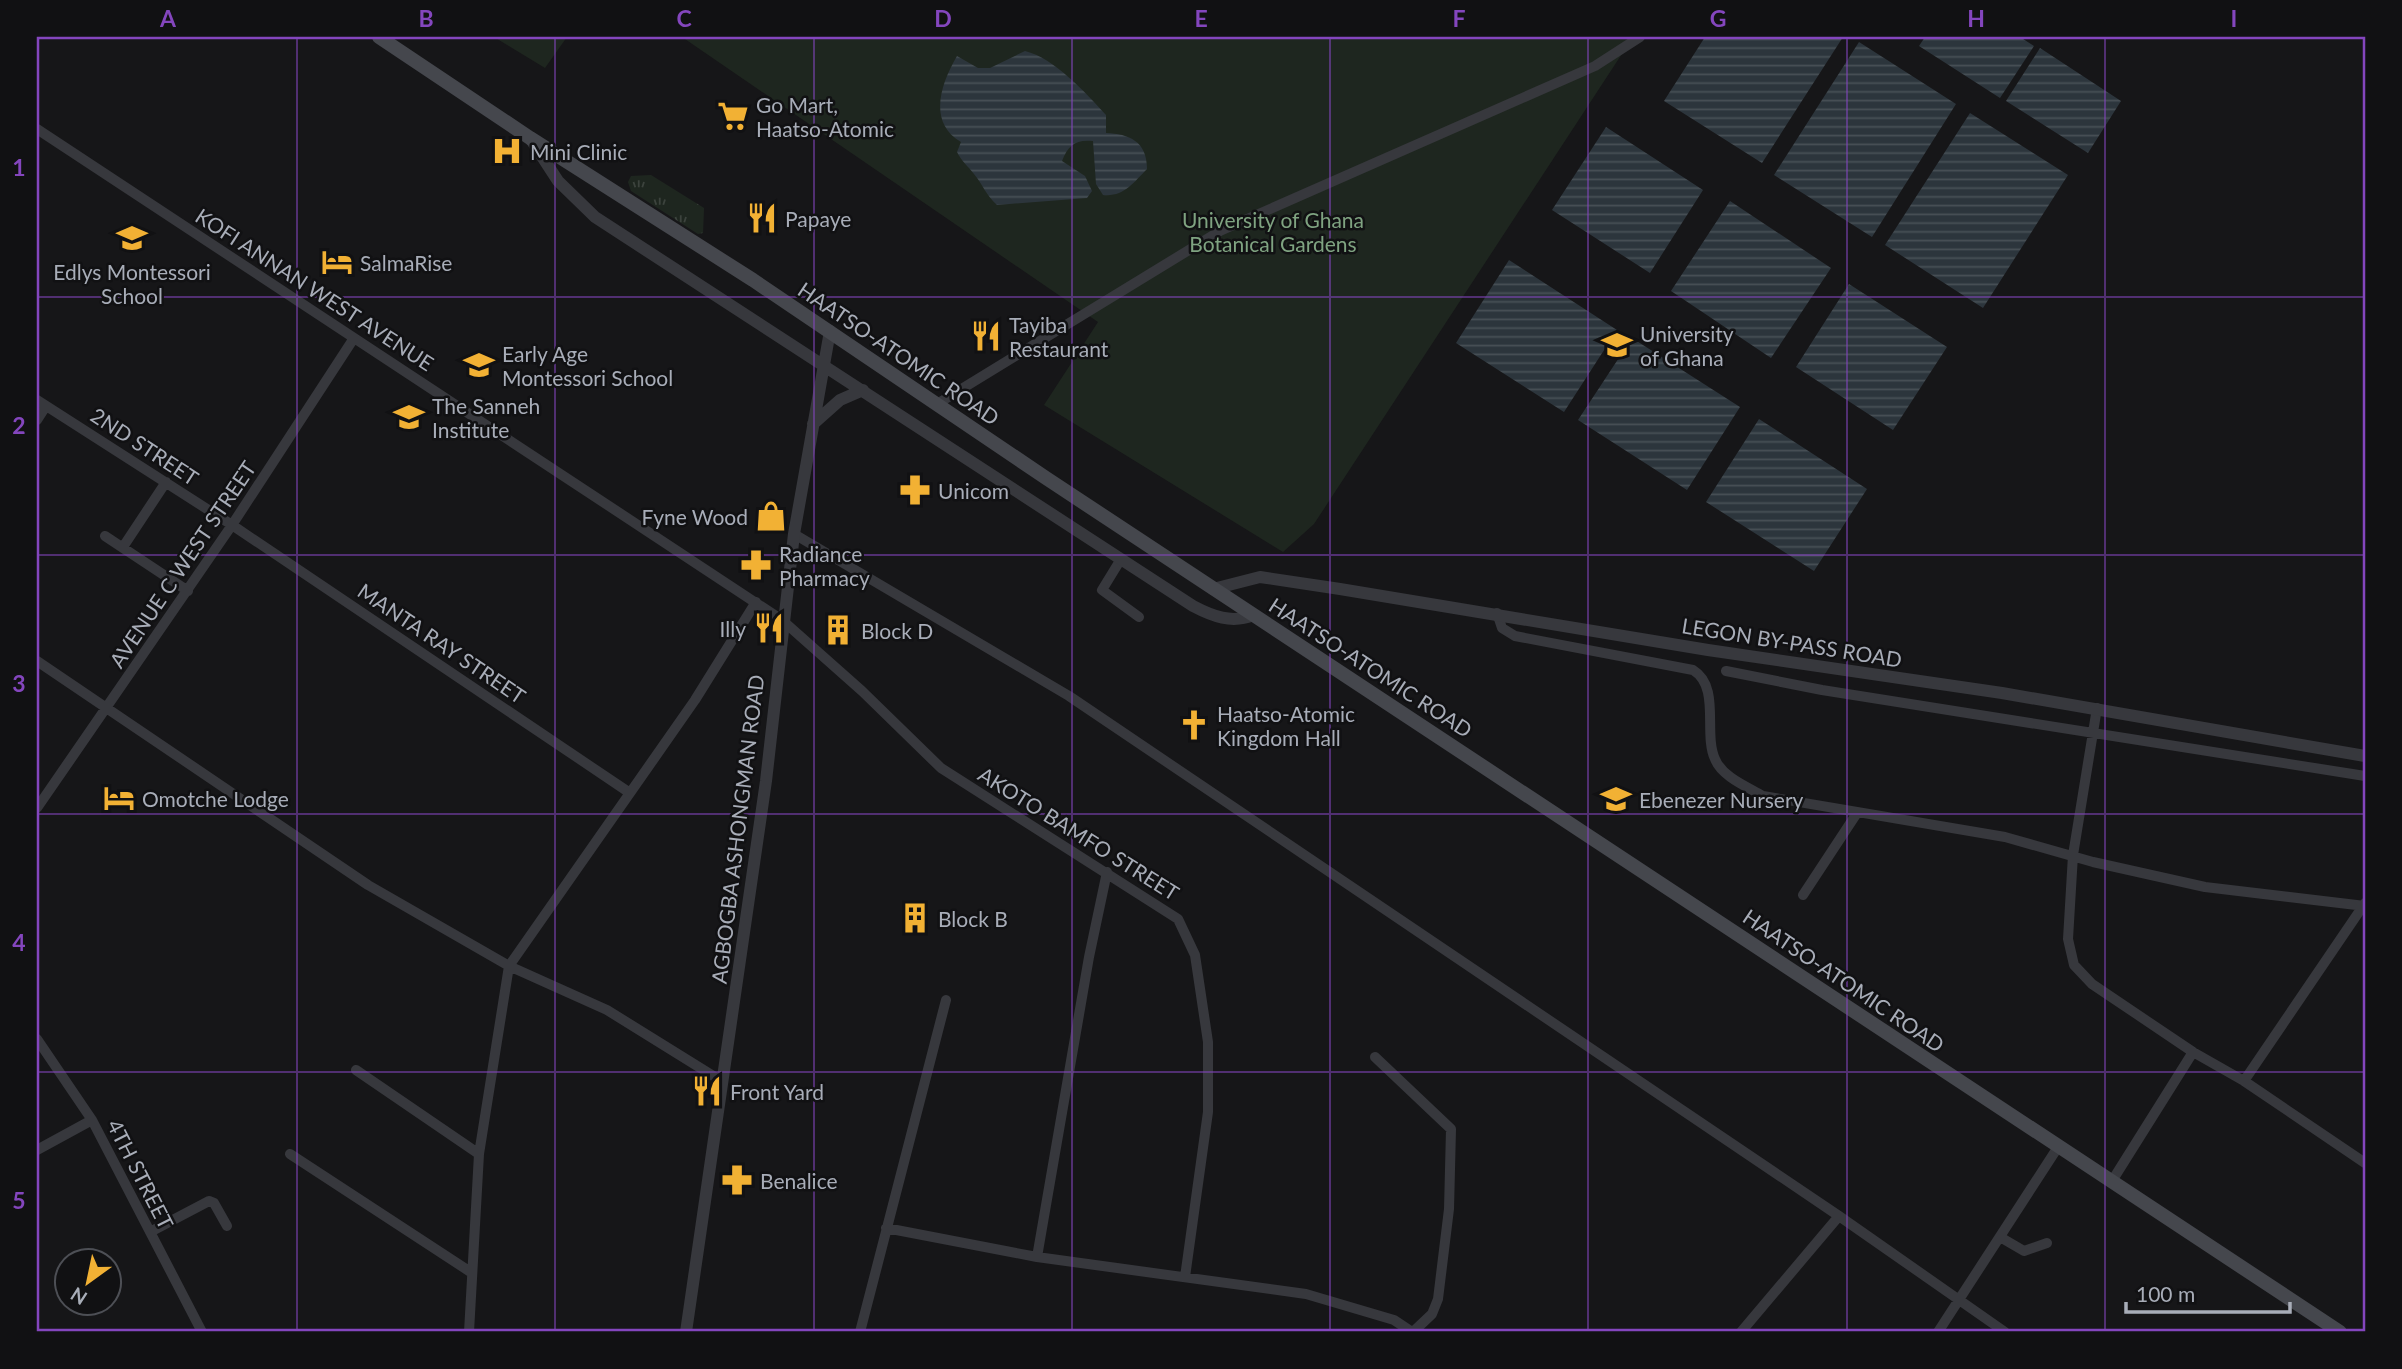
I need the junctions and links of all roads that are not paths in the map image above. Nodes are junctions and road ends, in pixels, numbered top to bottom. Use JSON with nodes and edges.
{"nodes":[{"id":1,"x":379,"y":37,"type":"edge"},
{"id":2,"x":1640,"y":37,"type":"edge"},
{"id":3,"x":37,"y":129,"type":"edge"},
{"id":4,"x":530,"y":138,"type":"junction"},
{"id":5,"x":830,"y":331,"type":"junction"},
{"id":6,"x":354,"y":338,"type":"junction"},
{"id":7,"x":824,"y":365,"type":"junction"},
{"id":8,"x":863,"y":390,"type":"junction"},
{"id":9,"x":37,"y":400,"type":"edge"},
{"id":10,"x":937,"y":404,"type":"junction"},
{"id":11,"x":46,"y":406,"type":"junction"},
{"id":12,"x":37,"y":420,"type":"edge"},
{"id":13,"x":813,"y":424,"type":"junction"},
{"id":14,"x":166,"y":482,"type":"junction"},
{"id":15,"x":232,"y":526,"type":"junction"},
{"id":16,"x":794,"y":534,"type":"junction"},
{"id":17,"x":105,"y":536,"type":"dead end"},
{"id":18,"x":123,"y":547,"type":"junction"},
{"id":19,"x":1121,"y":559,"type":"junction"},
{"id":20,"x":1213,"y":589,"type":"junction"},
{"id":21,"x":188,"y":591,"type":"junction"},
{"id":22,"x":756,"y":603,"type":"junction"},
{"id":23,"x":1497,"y":613,"type":"junction"},
{"id":24,"x":1253,"y":615,"type":"junction"},
{"id":25,"x":1139,"y":617,"type":"dead end"},
{"id":26,"x":782,"y":620,"type":"junction"},
{"id":27,"x":37,"y":661,"type":"edge"},
{"id":28,"x":1726,"y":671,"type":"dead end"},
{"id":29,"x":2097,"y":708,"type":"junction"},
{"id":30,"x":107,"y":709,"type":"junction"},
{"id":31,"x":2094,"y":733,"type":"junction"},
{"id":32,"x":2365,"y":757,"type":"edge"},
{"id":33,"x":2365,"y":776,"type":"edge"},
{"id":34,"x":630,"y":793,"type":"junction"},
{"id":35,"x":37,"y":808,"type":"edge"},
{"id":36,"x":1857,"y":813,"type":"junction"},
{"id":37,"x":2073,"y":855,"type":"junction"},
{"id":38,"x":1107,"y":872,"type":"junction"},
{"id":39,"x":1803,"y":895,"type":"dead end"},
{"id":40,"x":2365,"y":905,"type":"edge"},
{"id":41,"x":509,"y":966,"type":"junction"},
{"id":42,"x":946,"y":1000,"type":"dead end"},
{"id":43,"x":37,"y":1039,"type":"edge"},
{"id":44,"x":2193,"y":1052,"type":"junction"},
{"id":45,"x":1375,"y":1057,"type":"dead end"},
{"id":46,"x":356,"y":1070,"type":"dead end"},
{"id":47,"x":2244,"y":1081,"type":"junction"},
{"id":48,"x":723,"y":1082,"type":"junction"},
{"id":49,"x":92,"y":1120,"type":"junction"},
{"id":50,"x":2058,"y":1147,"type":"junction"},
{"id":51,"x":37,"y":1150,"type":"edge"},
{"id":52,"x":290,"y":1154,"type":"dead end"},
{"id":53,"x":479,"y":1154,"type":"junction"},
{"id":54,"x":2365,"y":1162,"type":"edge"},
{"id":55,"x":2112,"y":1181,"type":"junction"},
{"id":56,"x":1839,"y":1216,"type":"junction"},
{"id":57,"x":227,"y":1226,"type":"dead end"},
{"id":58,"x":886,"y":1228,"type":"junction"},
{"id":59,"x":150,"y":1232,"type":"junction"},
{"id":60,"x":2000,"y":1237,"type":"junction"},
{"id":61,"x":2047,"y":1243,"type":"dead end"},
{"id":62,"x":1037,"y":1257,"type":"junction"},
{"id":63,"x":472,"y":1273,"type":"junction"},
{"id":64,"x":1185,"y":1278,"type":"junction"},
{"id":65,"x":1959,"y":1301,"type":"junction"},
{"id":66,"x":202,"y":1332,"type":"edge"},
{"id":67,"x":469,"y":1332,"type":"edge"},
{"id":68,"x":686,"y":1332,"type":"edge"},
{"id":69,"x":860,"y":1332,"type":"edge"},
{"id":70,"x":1413,"y":1332,"type":"edge"},
{"id":71,"x":1741,"y":1332,"type":"edge"},
{"id":72,"x":1938,"y":1332,"type":"edge"},
{"id":73,"x":2005,"y":1332,"type":"edge"},
{"id":74,"x":2340,"y":1332,"type":"edge"}],
"edges":[{"from":1,"to":4,"type":"main road","name":"HAATSO-ATOMIC ROAD"},
{"from":2,"to":10,"type":"street"},
{"from":3,"to":6,"type":"street","name":"KOFI ANNAN WEST AVENUE"},
{"from":4,"to":5,"type":"main road","name":"HAATSO-ATOMIC ROAD"},
{"from":4,"to":7,"type":"street"},
{"from":5,"to":7,"type":"street","name":"AGBOGBA ASHONGMAN ROAD"},
{"from":5,"to":10,"type":"main road","name":"HAATSO-ATOMIC ROAD"},
{"from":6,"to":15,"type":"street","name":"AVENUE C WEST STREET"},
{"from":6,"to":22,"type":"street","name":"KOFI ANNAN WEST AVENUE"},
{"from":7,"to":8,"type":"street"},
{"from":7,"to":13,"type":"street","name":"AGBOGBA ASHONGMAN ROAD"},
{"from":8,"to":13,"type":"street"},
{"from":8,"to":19,"type":"street"},
{"from":9,"to":11,"type":"street","name":"2ND STREET"},
{"from":10,"to":20,"type":"main road","name":"HAATSO-ATOMIC ROAD"},
{"from":11,"to":12,"type":"street"},
{"from":11,"to":14,"type":"street","name":"2ND STREET"},
{"from":13,"to":16,"type":"street","name":"AGBOGBA ASHONGMAN ROAD"},
{"from":14,"to":15,"type":"street","name":"2ND STREET"},
{"from":14,"to":18,"type":"street"},
{"from":15,"to":21,"type":"street","name":"AVENUE C WEST STREET"},
{"from":15,"to":34,"type":"street","name":"MANTA RAY STREET"},
{"from":16,"to":26,"type":"street","name":"AGBOGBA ASHONGMAN ROAD"},
{"from":16,"to":56,"type":"street"},
{"from":17,"to":18,"type":"street"},
{"from":18,"to":21,"type":"street"},
{"from":19,"to":24,"type":"street"},
{"from":19,"to":25,"type":"street"},
{"from":20,"to":23,"type":"street","name":"LEGON BY-PASS ROAD"},
{"from":20,"to":24,"type":"main road","name":"HAATSO-ATOMIC ROAD"},
{"from":21,"to":30,"type":"street","name":"AVENUE C WEST STREET"},
{"from":22,"to":26,"type":"street","name":"KOFI ANNAN WEST AVENUE"},
{"from":22,"to":34,"type":"street"},
{"from":23,"to":29,"type":"street","name":"LEGON BY-PASS ROAD"},
{"from":23,"to":36,"type":"street"},
{"from":24,"to":50,"type":"main road","name":"HAATSO-ATOMIC ROAD"},
{"from":26,"to":38,"type":"street","name":"AKOTO BAMFO STREET"},
{"from":26,"to":48,"type":"street","name":"AGBOGBA ASHONGMAN ROAD"},
{"from":27,"to":30,"type":"street"},
{"from":28,"to":31,"type":"street"},
{"from":29,"to":31,"type":"street"},
{"from":29,"to":32,"type":"street","name":"LEGON BY-PASS ROAD"},
{"from":30,"to":35,"type":"street","name":"AVENUE C WEST STREET"},
{"from":30,"to":41,"type":"street"},
{"from":31,"to":33,"type":"street"},
{"from":31,"to":37,"type":"street"},
{"from":34,"to":41,"type":"street"},
{"from":36,"to":37,"type":"street"},
{"from":36,"to":39,"type":"street"},
{"from":37,"to":40,"type":"street"},
{"from":37,"to":44,"type":"street"},
{"from":38,"to":62,"type":"street"},
{"from":38,"to":64,"type":"street","name":"AKOTO BAMFO STREET"},
{"from":40,"to":47,"type":"street"},
{"from":41,"to":48,"type":"street"},
{"from":41,"to":53,"type":"street"},
{"from":42,"to":58,"type":"street"},
{"from":43,"to":49,"type":"street","name":"4TH STREET"},
{"from":44,"to":47,"type":"street"},
{"from":44,"to":55,"type":"street"},
{"from":45,"to":70,"type":"street"},
{"from":46,"to":53,"type":"street"},
{"from":47,"to":54,"type":"street"},
{"from":48,"to":68,"type":"street","name":"AGBOGBA ASHONGMAN ROAD"},
{"from":49,"to":51,"type":"street"},
{"from":49,"to":59,"type":"street","name":"4TH STREET"},
{"from":50,"to":55,"type":"main road","name":"HAATSO-ATOMIC ROAD"},
{"from":50,"to":60,"type":"street"},
{"from":52,"to":63,"type":"street"},
{"from":53,"to":63,"type":"street"},
{"from":55,"to":74,"type":"main road","name":"HAATSO-ATOMIC ROAD"},
{"from":56,"to":65,"type":"street"},
{"from":56,"to":71,"type":"street"},
{"from":57,"to":59,"type":"street"},
{"from":58,"to":62,"type":"street"},
{"from":58,"to":69,"type":"street"},
{"from":59,"to":66,"type":"street","name":"4TH STREET"},
{"from":60,"to":61,"type":"street"},
{"from":60,"to":65,"type":"street"},
{"from":62,"to":64,"type":"street"},
{"from":63,"to":67,"type":"street"},
{"from":64,"to":70,"type":"street"},
{"from":65,"to":72,"type":"street"},
{"from":65,"to":73,"type":"street"}]}
